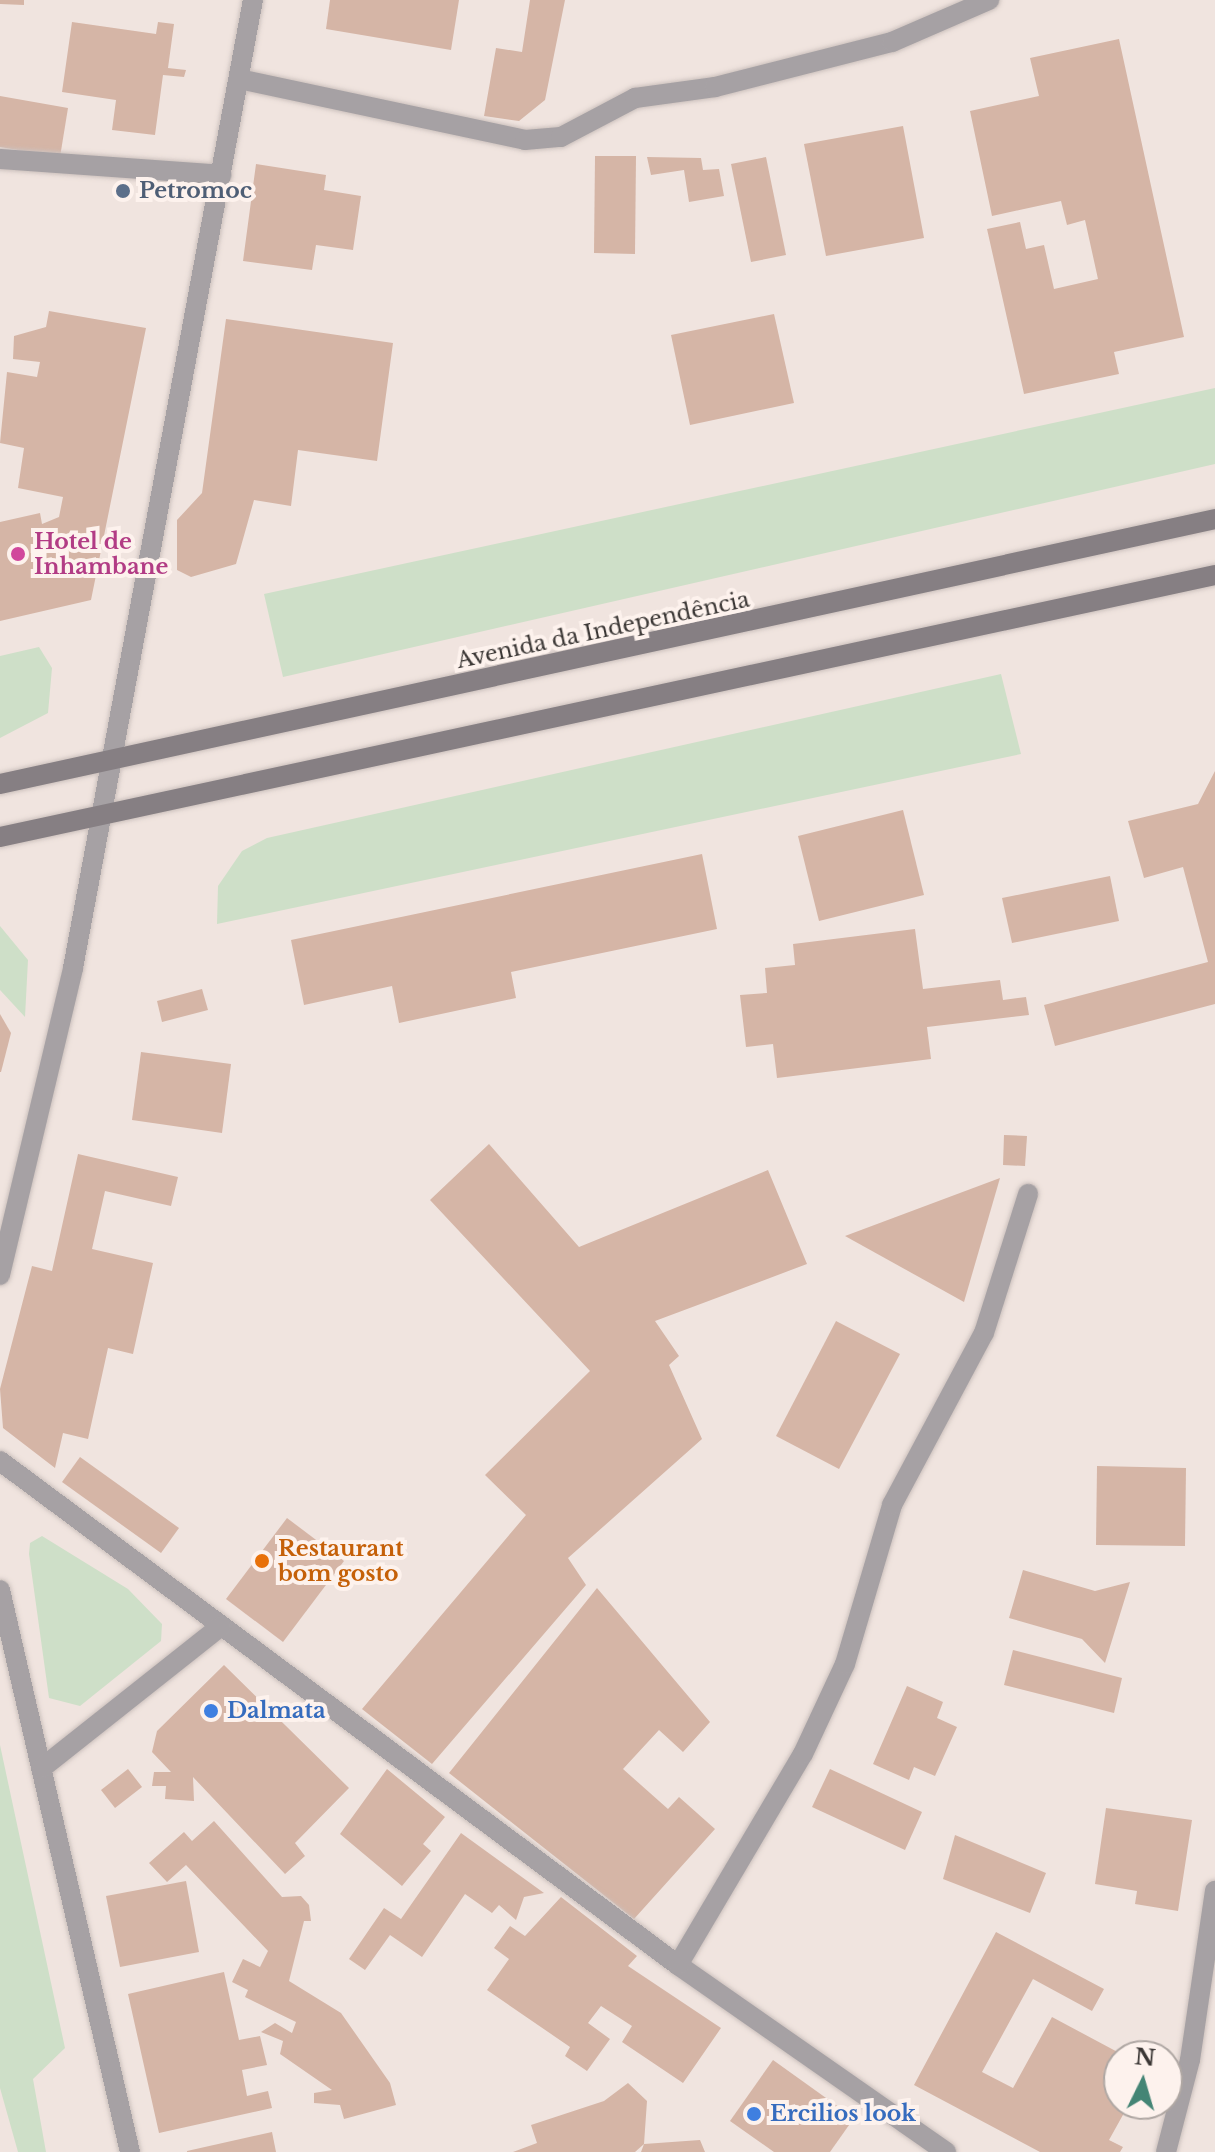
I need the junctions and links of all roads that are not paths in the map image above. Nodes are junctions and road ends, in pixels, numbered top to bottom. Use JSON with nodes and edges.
{"nodes":[{"id":1,"x":253,"y":0,"type":"edge"},
{"id":2,"x":989,"y":0,"type":"edge"},
{"id":3,"x":239,"y":79,"type":"junction"},
{"id":4,"x":0,"y":159,"type":"edge"},
{"id":5,"x":221,"y":175,"type":"junction"},
{"id":6,"x":1215,"y":519,"type":"edge"},
{"id":7,"x":1215,"y":575,"type":"edge"},
{"id":8,"x":112,"y":763,"type":"junction"},
{"id":9,"x":0,"y":784,"type":"edge"},
{"id":10,"x":102,"y":818,"type":"junction"},
{"id":11,"x":0,"y":837,"type":"edge"},
{"id":12,"x":1028,"y":1194,"type":"dead end"},
{"id":13,"x":0,"y":1275,"type":"edge"},
{"id":14,"x":0,"y":1461,"type":"edge"},
{"id":15,"x":0,"y":1590,"type":"edge"},
{"id":16,"x":221,"y":1626,"type":"junction"},
{"id":17,"x":42,"y":1768,"type":"junction"},
{"id":18,"x":1215,"y":1891,"type":"edge"},
{"id":19,"x":678,"y":1965,"type":"junction"},
{"id":20,"x":130,"y":2152,"type":"edge"},
{"id":21,"x":946,"y":2152,"type":"edge"},
{"id":22,"x":1166,"y":2152,"type":"edge"}],
"edges":[{"from":1,"to":3,"type":"street"},
{"from":2,"to":3,"type":"street"},
{"from":3,"to":5,"type":"street"},
{"from":4,"to":5,"type":"street"},
{"from":5,"to":8,"type":"street"},
{"from":6,"to":8,"type":"main road","name":"Avenida da Independência"},
{"from":7,"to":10,"type":"main road"},
{"from":8,"to":9,"type":"main road","name":"Avenida da Independência"},
{"from":8,"to":10,"type":"street"},
{"from":10,"to":11,"type":"main road"},
{"from":10,"to":13,"type":"street"},
{"from":12,"to":19,"type":"street"},
{"from":14,"to":16,"type":"street"},
{"from":15,"to":17,"type":"street"},
{"from":16,"to":17,"type":"street"},
{"from":16,"to":19,"type":"street"},
{"from":17,"to":20,"type":"street"},
{"from":18,"to":22,"type":"street"},
{"from":19,"to":21,"type":"street"}]}
